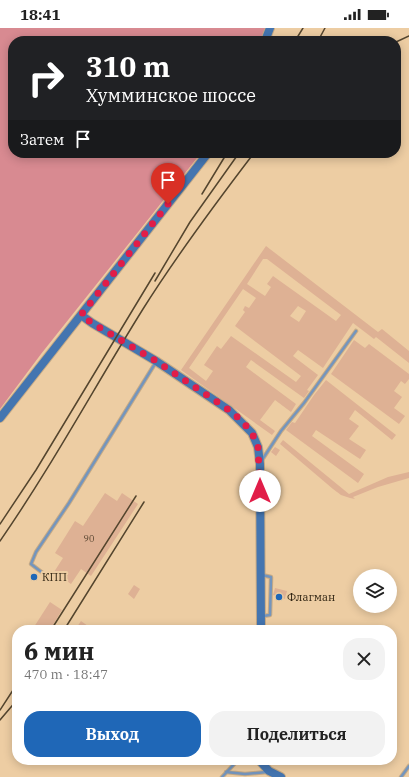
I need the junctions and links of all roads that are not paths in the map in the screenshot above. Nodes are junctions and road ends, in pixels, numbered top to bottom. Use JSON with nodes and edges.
{"nodes":[{"id":1,"x":204,"y":158,"type":"edge"},
{"id":2,"x":81,"y":315,"type":"junction"},
{"id":3,"x":356,"y":330,"type":"dead end"},
{"id":4,"x":156,"y":361,"type":"junction"},
{"id":5,"x":0,"y":418,"type":"edge"},
{"id":6,"x":260,"y":464,"type":"junction"},
{"id":7,"x":44,"y":574,"type":"dead end"},
{"id":8,"x":261,"y":625,"type":"edge"},
{"id":9,"x":233,"y":765,"type":"edge"},
{"id":10,"x":264,"y":765,"type":"edge"},
{"id":11,"x":409,"y":766,"type":"edge"},
{"id":12,"x":269,"y":771,"type":"junction"},
{"id":13,"x":226,"y":772,"type":"junction"},
{"id":14,"x":245,"y":775,"type":"edge"},
{"id":15,"x":222,"y":777,"type":"edge"},
{"id":16,"x":281,"y":777,"type":"edge"},
{"id":17,"x":401,"y":777,"type":"edge"}],
"edges":[{"from":1,"to":2,"type":"street"},
{"from":2,"to":4,"type":"street"},
{"from":2,"to":5,"type":"street"},
{"from":3,"to":6,"type":"lane"},
{"from":4,"to":6,"type":"street"},
{"from":4,"to":7,"type":"lane"},
{"from":6,"to":8,"type":"street"},
{"from":9,"to":13,"type":"lane"},
{"from":10,"to":12,"type":"street"},
{"from":11,"to":17,"type":"lane"},
{"from":12,"to":14,"type":"lane"},
{"from":12,"to":16,"type":"street"},
{"from":13,"to":14,"type":"lane"},
{"from":13,"to":15,"type":"lane"}]}
